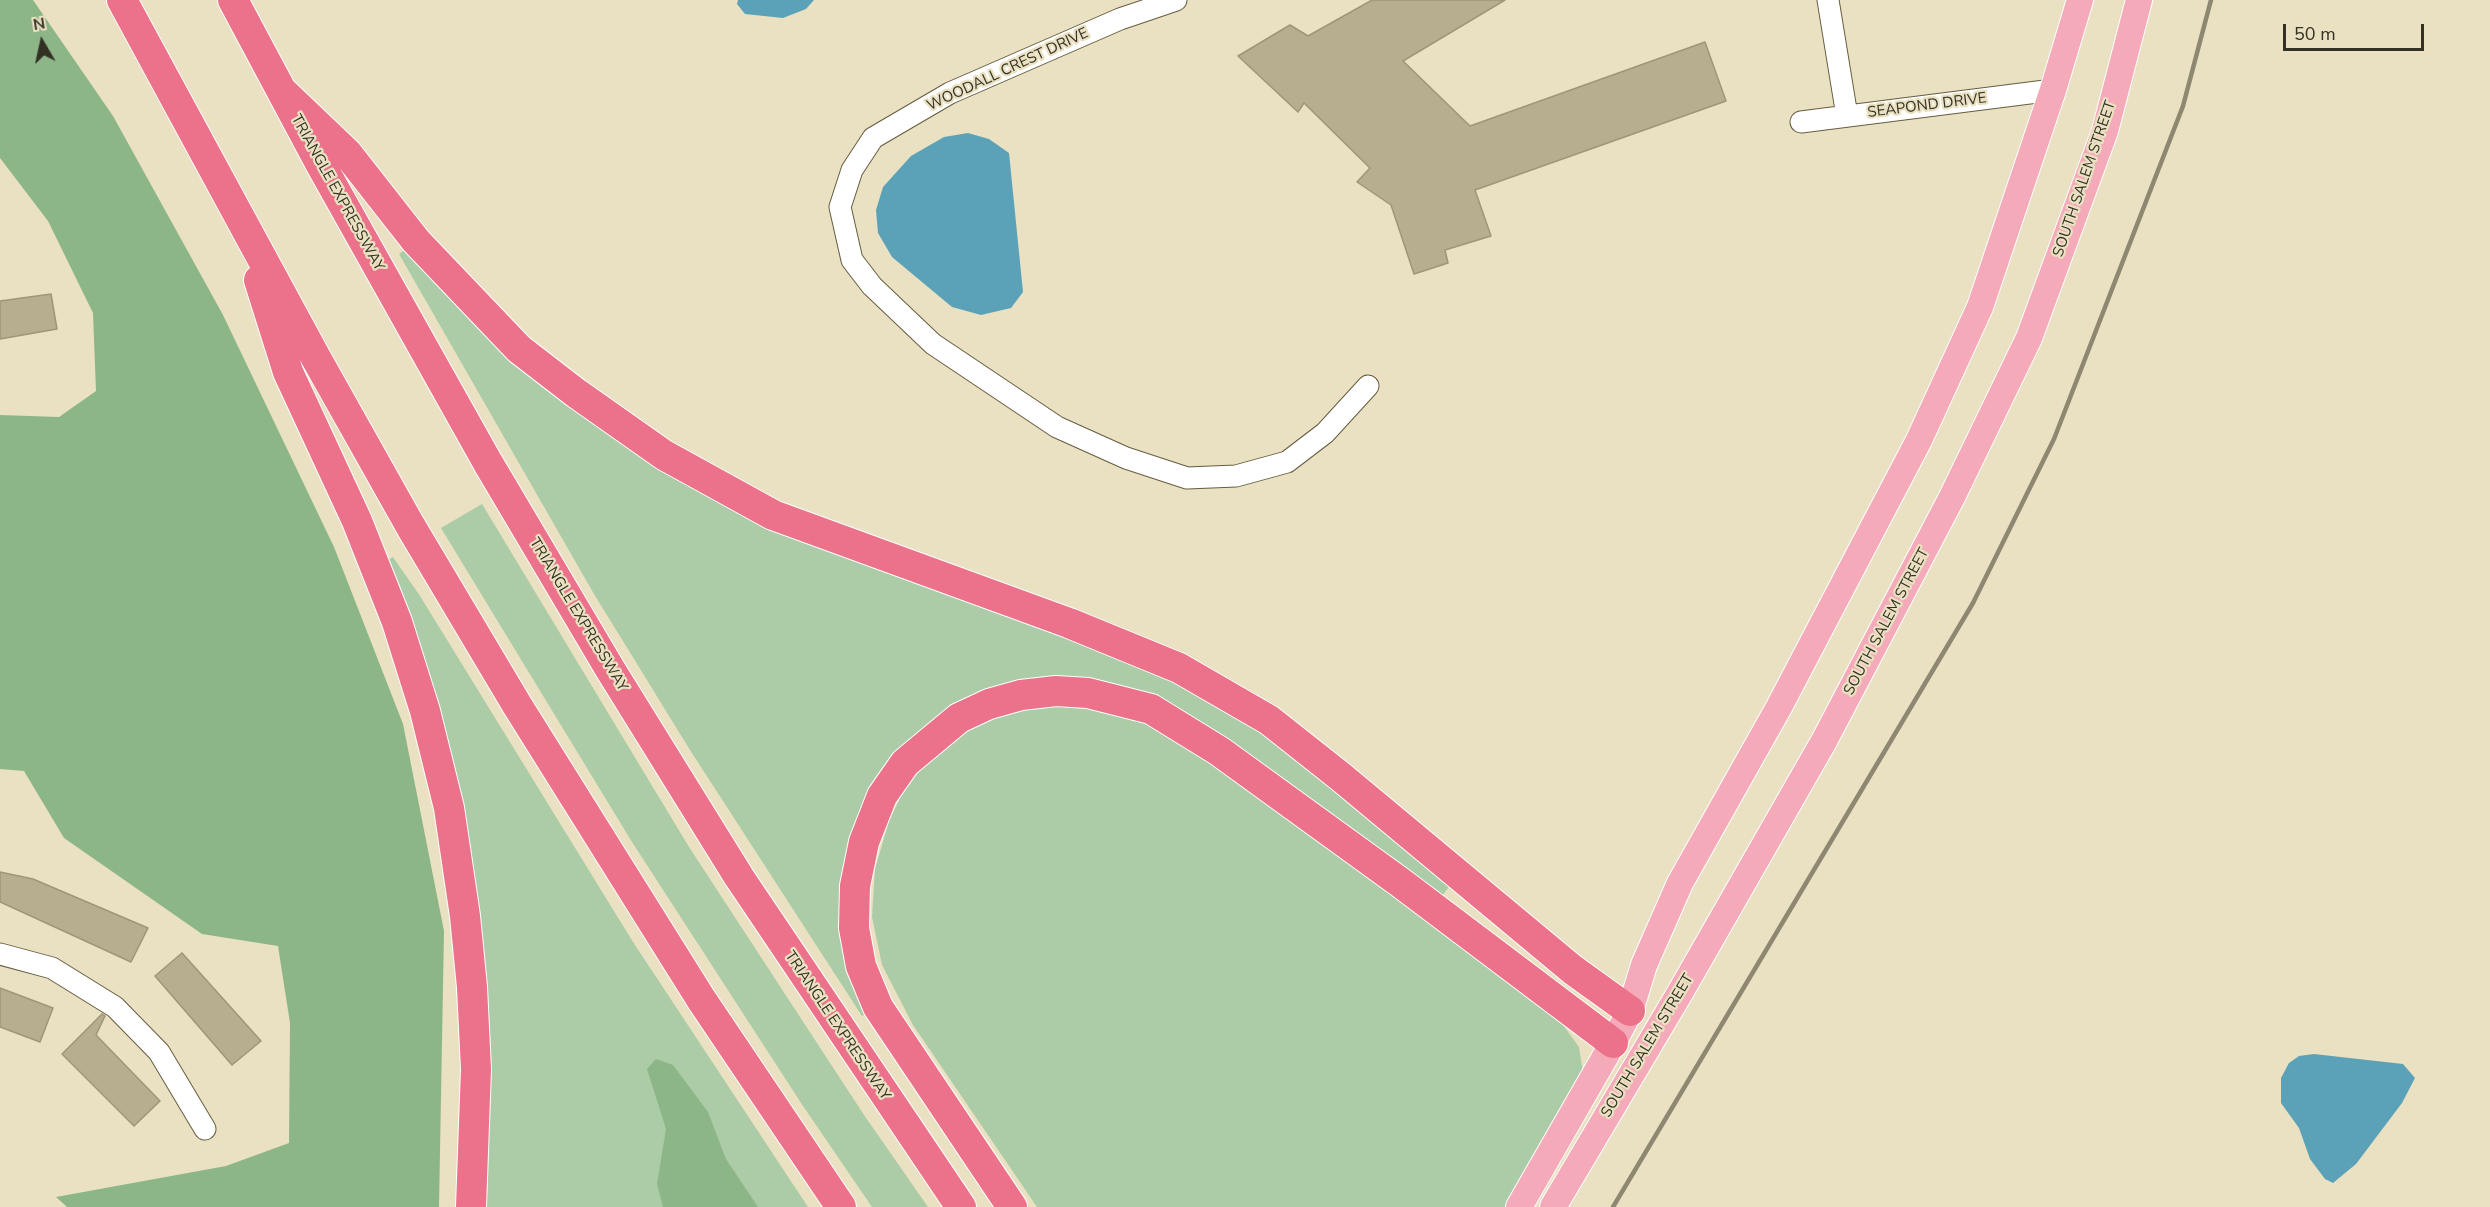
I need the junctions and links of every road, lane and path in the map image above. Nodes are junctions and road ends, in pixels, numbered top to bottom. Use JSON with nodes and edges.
{"nodes":[{"id":1,"x":122,"y":0,"type":"edge"},
{"id":2,"x":233,"y":0,"type":"edge"},
{"id":3,"x":1176,"y":0,"type":"edge"},
{"id":4,"x":1828,"y":0,"type":"edge"},
{"id":5,"x":2080,"y":0,"type":"edge"},
{"id":6,"x":2139,"y":0,"type":"edge"},
{"id":7,"x":2053,"y":90,"type":"junction"},
{"id":8,"x":283,"y":92,"type":"junction"},
{"id":9,"x":1847,"y":116,"type":"junction"},
{"id":10,"x":1801,"y":122,"type":"dead end"},
{"id":11,"x":238,"y":214,"type":"junction"},
{"id":12,"x":1368,"y":386,"type":"dead end"},
{"id":13,"x":0,"y":954,"type":"edge"},
{"id":14,"x":1630,"y":1011,"type":"junction"},
{"id":15,"x":1657,"y":1031,"type":"junction"},
{"id":16,"x":1613,"y":1043,"type":"junction"},
{"id":17,"x":1640,"y":1060,"type":"junction"},
{"id":18,"x":205,"y":1129,"type":"dead end"},
{"id":19,"x":471,"y":1207,"type":"edge"},
{"id":20,"x":841,"y":1207,"type":"edge"},
{"id":21,"x":961,"y":1207,"type":"edge"},
{"id":22,"x":1012,"y":1207,"type":"edge"},
{"id":23,"x":1519,"y":1207,"type":"edge"},
{"id":24,"x":1553,"y":1207,"type":"edge"}],
"edges":[{"from":1,"to":11,"type":"highway"},
{"from":2,"to":8,"type":"highway","name":"TRIANGLE EXPRESSWAY"},
{"from":3,"to":12,"type":"street","name":"WOODALL CREST DRIVE"},
{"from":4,"to":9,"type":"street"},
{"from":5,"to":7,"type":"main road","name":"SOUTH SALEM STREET"},
{"from":6,"to":15,"type":"main road","name":"SOUTH SALEM STREET"},
{"from":7,"to":9,"type":"street","name":"SEAPOND DRIVE"},
{"from":7,"to":14,"type":"main road","name":"SOUTH SALEM STREET"},
{"from":8,"to":14,"type":"highway"},
{"from":8,"to":21,"type":"highway","name":"TRIANGLE EXPRESSWAY"},
{"from":9,"to":10,"type":"street","name":"SEAPOND DRIVE"},
{"from":11,"to":19,"type":"highway"},
{"from":11,"to":20,"type":"highway"},
{"from":13,"to":18,"type":"street"},
{"from":14,"to":15,"type":"main road"},
{"from":14,"to":16,"type":"main road","name":"SOUTH SALEM STREET"},
{"from":15,"to":17,"type":"main road","name":"SOUTH SALEM STREET"},
{"from":16,"to":17,"type":"main road"},
{"from":16,"to":22,"type":"highway"},
{"from":16,"to":23,"type":"main road","name":"SOUTH SALEM STREET"},
{"from":17,"to":24,"type":"main road","name":"SOUTH SALEM STREET"}]}
